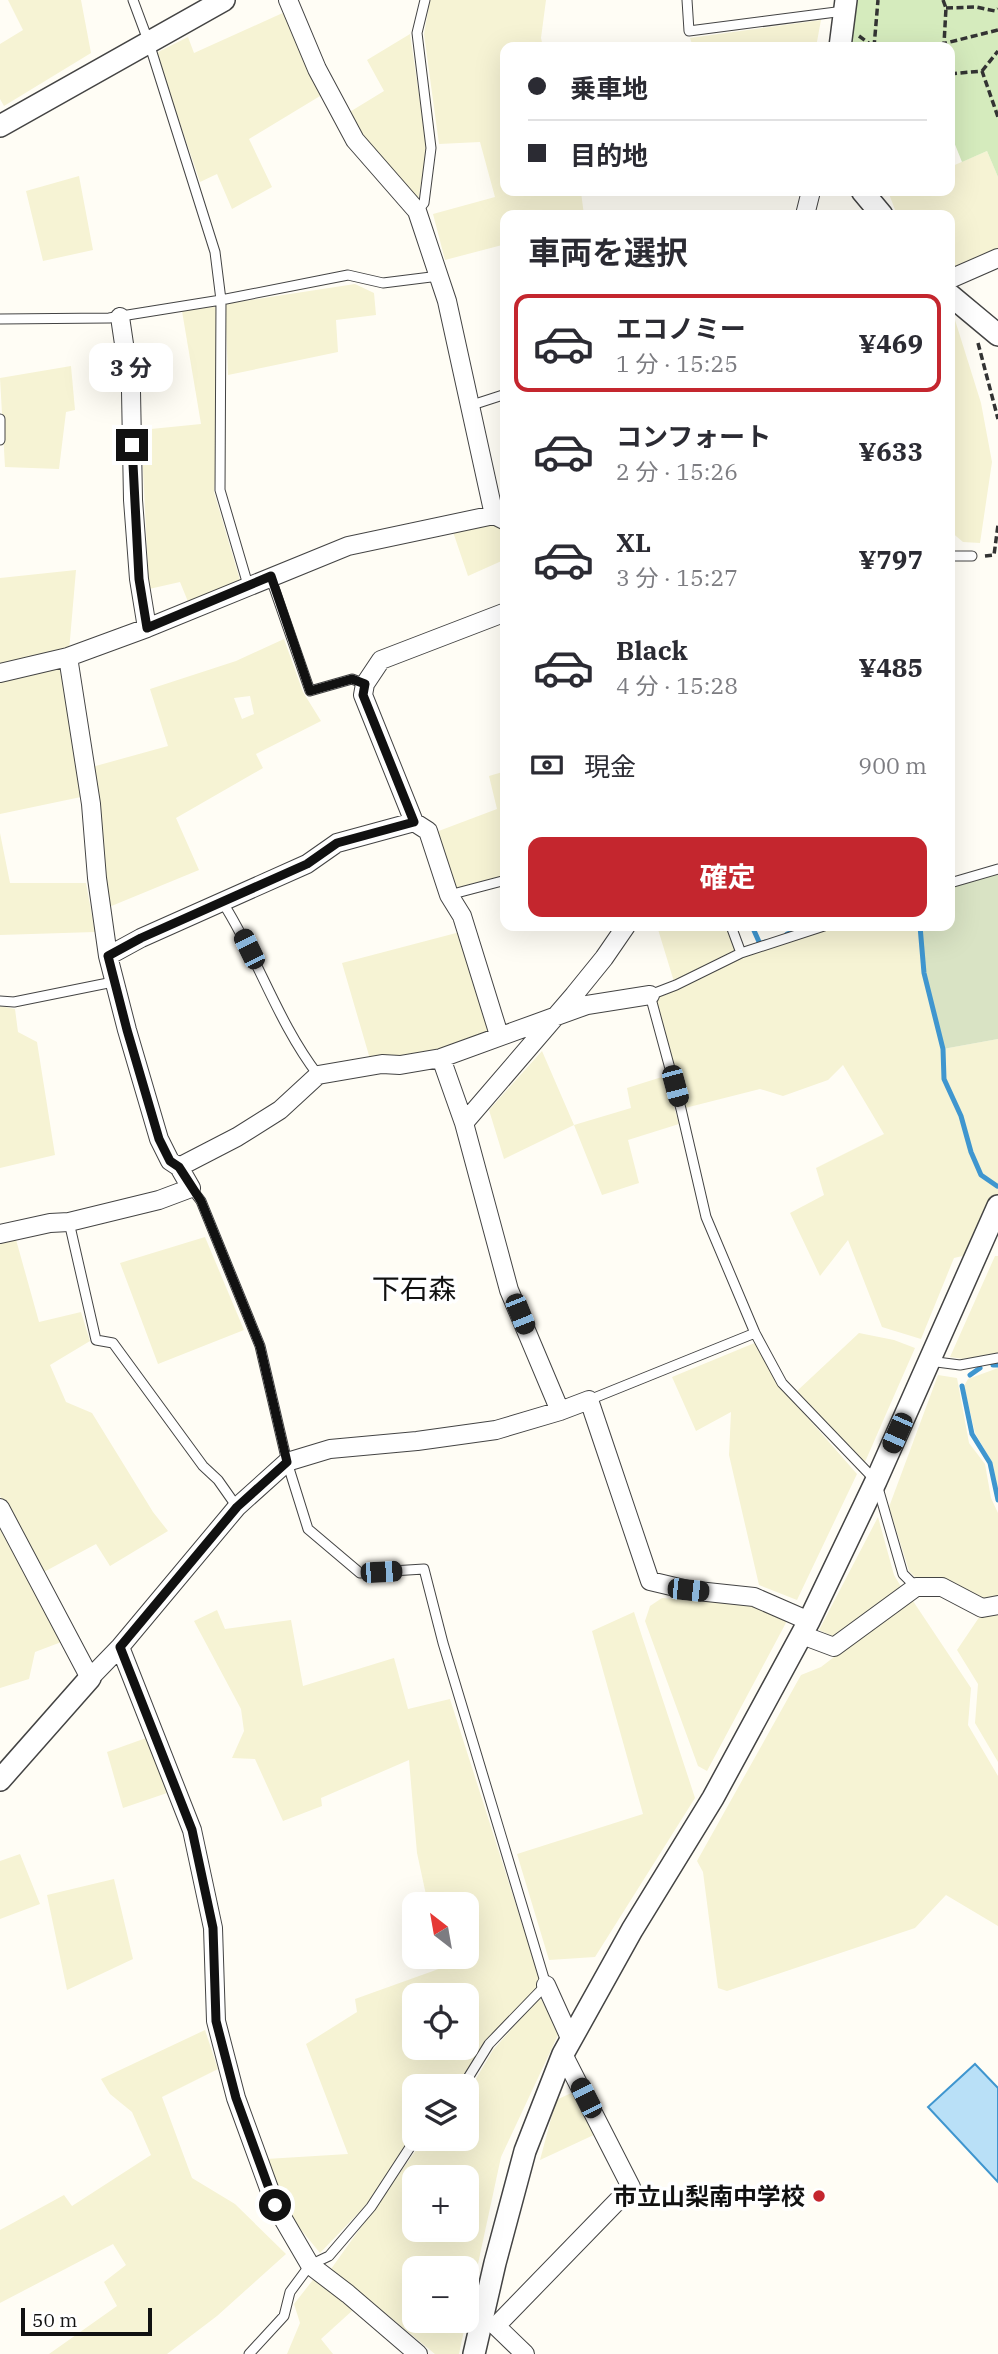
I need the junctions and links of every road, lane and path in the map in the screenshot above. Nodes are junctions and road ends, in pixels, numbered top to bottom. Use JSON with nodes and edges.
{"nodes":[{"id":1,"x":133,"y":0,"type":"edge"},
{"id":2,"x":224,"y":0,"type":"edge"},
{"id":3,"x":288,"y":0,"type":"edge"},
{"id":4,"x":425,"y":0,"type":"edge"},
{"id":5,"x":687,"y":0,"type":"edge"},
{"id":6,"x":878,"y":0,"type":"edge"},
{"id":7,"x":943,"y":0,"type":"edge"},
{"id":8,"x":846,"y":5,"type":"edge"},
{"id":9,"x":946,"y":8,"type":"junction"},
{"id":10,"x":997,"y":10,"type":"edge"},
{"id":11,"x":998,"y":18,"type":"edge"},
{"id":12,"x":998,"y":30,"type":"edge"},
{"id":13,"x":841,"y":42,"type":"edge"},
{"id":14,"x":874,"y":42,"type":"edge"},
{"id":15,"x":944,"y":42,"type":"edge"},
{"id":16,"x":952,"y":42,"type":"edge"},
{"id":17,"x":149,"y":44,"type":"junction"},
{"id":18,"x":998,"y":51,"type":"edge"},
{"id":19,"x":982,"y":71,"type":"junction"},
{"id":20,"x":955,"y":74,"type":"edge"},
{"id":21,"x":998,"y":117,"type":"edge"},
{"id":22,"x":0,"y":126,"type":"edge"},
{"id":23,"x":866,"y":196,"type":"edge"},
{"id":24,"x":878,"y":210,"type":"edge"},
{"id":25,"x":418,"y":211,"type":"junction"},
{"id":26,"x":998,"y":258,"type":"edge"},
{"id":27,"x":439,"y":276,"type":"junction"},
{"id":28,"x":955,"y":277,"type":"edge"},
{"id":29,"x":955,"y":299,"type":"edge"},
{"id":30,"x":220,"y":300,"type":"junction"},
{"id":31,"x":120,"y":317,"type":"junction"},
{"id":32,"x":0,"y":319,"type":"edge"},
{"id":33,"x":998,"y":335,"type":"edge"},
{"id":34,"x":978,"y":342,"type":"dead end"},
{"id":35,"x":500,"y":396,"type":"edge"},
{"id":36,"x":469,"y":406,"type":"junction"},
{"id":37,"x":0,"y":419,"type":"edge"},
{"id":38,"x":998,"y":419,"type":"edge"},
{"id":39,"x":0,"y":440,"type":"edge"},
{"id":40,"x":500,"y":518,"type":"edge"},
{"id":41,"x":998,"y":525,"type":"edge"},
{"id":42,"x":955,"y":556,"type":"edge"},
{"id":43,"x":972,"y":556,"type":"joint"},
{"id":44,"x":271,"y":576,"type":"junction"},
{"id":45,"x":248,"y":585,"type":"junction"},
{"id":46,"x":500,"y":614,"type":"edge"},
{"id":47,"x":147,"y":628,"type":"junction"},
{"id":48,"x":68,"y":657,"type":"junction"},
{"id":49,"x":0,"y":673,"type":"edge"},
{"id":50,"x":365,"y":684,"type":"junction"},
{"id":51,"x":414,"y":822,"type":"junction"},
{"id":52,"x":998,"y":869,"type":"edge"},
{"id":53,"x":500,"y":882,"type":"edge"},
{"id":54,"x":955,"y":882,"type":"edge"},
{"id":55,"x":449,"y":895,"type":"junction"},
{"id":56,"x":223,"y":903,"type":"junction"},
{"id":57,"x":623,"y":931,"type":"edge"},
{"id":58,"x":734,"y":931,"type":"edge"},
{"id":59,"x":809,"y":931,"type":"edge"},
{"id":60,"x":741,"y":953,"type":"junction"},
{"id":61,"x":108,"y":956,"type":"junction"},
{"id":62,"x":113,"y":982,"type":"junction"},
{"id":63,"x":650,"y":995,"type":"junction"},
{"id":64,"x":0,"y":1001,"type":"edge"},
{"id":65,"x":551,"y":1020,"type":"junction"},
{"id":66,"x":499,"y":1035,"type":"junction"},
{"id":67,"x":441,"y":1058,"type":"junction"},
{"id":68,"x":318,"y":1075,"type":"junction"},
{"id":69,"x":464,"y":1123,"type":"junction"},
{"id":70,"x":179,"y":1167,"type":"junction"},
{"id":71,"x":191,"y":1188,"type":"junction"},
{"id":72,"x":998,"y":1206,"type":"edge"},
{"id":73,"x":69,"y":1222,"type":"junction"},
{"id":74,"x":0,"y":1234,"type":"edge"},
{"id":75,"x":755,"y":1333,"type":"junction"},
{"id":76,"x":998,"y":1358,"type":"edge"},
{"id":77,"x":928,"y":1361,"type":"junction"},
{"id":78,"x":589,"y":1400,"type":"junction"},
{"id":79,"x":560,"y":1411,"type":"junction"},
{"id":80,"x":287,"y":1462,"type":"junction"},
{"id":81,"x":876,"y":1481,"type":"junction"},
{"id":82,"x":237,"y":1507,"type":"junction"},
{"id":83,"x":0,"y":1508,"type":"edge"},
{"id":84,"x":916,"y":1587,"type":"junction"},
{"id":85,"x":998,"y":1605,"type":"edge"},
{"id":86,"x":805,"y":1628,"type":"junction"},
{"id":87,"x":120,"y":1647,"type":"junction"},
{"id":88,"x":90,"y":1678,"type":"junction"},
{"id":89,"x":0,"y":1780,"type":"edge"},
{"id":90,"x":546,"y":1984,"type":"junction"},
{"id":91,"x":566,"y":2046,"type":"junction"},
{"id":92,"x":470,"y":2074,"type":"edge"},
{"id":93,"x":408,"y":2151,"type":"edge"},
{"id":94,"x":310,"y":2265,"type":"junction"},
{"id":95,"x":249,"y":2354,"type":"edge"},
{"id":96,"x":418,"y":2354,"type":"edge"},
{"id":97,"x":474,"y":2354,"type":"edge"},
{"id":98,"x":525,"y":2354,"type":"edge"}],
"edges":[{"from":1,"to":17,"type":"lane"},
{"from":2,"to":17,"type":"street"},
{"from":3,"to":25,"type":"street"},
{"from":4,"to":25,"type":"lane"},
{"from":5,"to":8,"type":"lane"},
{"from":6,"to":14,"type":"path"},
{"from":7,"to":9,"type":"path"},
{"from":8,"to":13,"type":"street"},
{"from":9,"to":10,"type":"path"},
{"from":9,"to":15,"type":"path"},
{"from":10,"to":11,"type":"path"},
{"from":12,"to":16,"type":"path"},
{"from":17,"to":22,"type":"street"},
{"from":17,"to":30,"type":"lane"},
{"from":18,"to":19,"type":"path"},
{"from":19,"to":20,"type":"path"},
{"from":19,"to":21,"type":"path"},
{"from":23,"to":24,"type":"street"},
{"from":25,"to":27,"type":"street"},
{"from":26,"to":28,"type":"street"},
{"from":27,"to":30,"type":"lane"},
{"from":27,"to":36,"type":"street"},
{"from":29,"to":33,"type":"street"},
{"from":30,"to":31,"type":"lane"},
{"from":30,"to":45,"type":"lane"},
{"from":31,"to":32,"type":"lane"},
{"from":31,"to":47,"type":"street"},
{"from":34,"to":38,"type":"path"},
{"from":35,"to":36,"type":"lane"},
{"from":36,"to":40,"type":"street"},
{"from":37,"to":39,"type":"lane"},
{"from":40,"to":44,"type":"street"},
{"from":41,"to":43,"type":"path"},
{"from":42,"to":43,"type":"lane"},
{"from":44,"to":45,"type":"street"},
{"from":44,"to":50,"type":"lane"},
{"from":45,"to":47,"type":"street"},
{"from":46,"to":50,"type":"street"},
{"from":47,"to":48,"type":"street"},
{"from":48,"to":49,"type":"street"},
{"from":48,"to":61,"type":"street"},
{"from":50,"to":51,"type":"street"},
{"from":51,"to":55,"type":"street"},
{"from":51,"to":56,"type":"street"},
{"from":52,"to":54,"type":"lane"},
{"from":53,"to":55,"type":"lane"},
{"from":55,"to":66,"type":"street"},
{"from":56,"to":61,"type":"street"},
{"from":56,"to":68,"type":"lane"},
{"from":57,"to":65,"type":"street"},
{"from":58,"to":60,"type":"lane"},
{"from":59,"to":60,"type":"lane"},
{"from":60,"to":63,"type":"lane"},
{"from":61,"to":62,"type":"street"},
{"from":62,"to":64,"type":"lane"},
{"from":62,"to":70,"type":"street"},
{"from":63,"to":65,"type":"street"},
{"from":63,"to":75,"type":"lane"},
{"from":65,"to":66,"type":"street"},
{"from":65,"to":69,"type":"street"},
{"from":66,"to":67,"type":"street"},
{"from":67,"to":68,"type":"street"},
{"from":67,"to":69,"type":"street"},
{"from":68,"to":70,"type":"street"},
{"from":69,"to":79,"type":"street"},
{"from":70,"to":71,"type":"street"},
{"from":71,"to":73,"type":"street"},
{"from":71,"to":80,"type":"lane"},
{"from":72,"to":77,"type":"street"},
{"from":73,"to":74,"type":"street"},
{"from":73,"to":82,"type":"lane"},
{"from":75,"to":78,"type":"lane"},
{"from":75,"to":81,"type":"lane"},
{"from":76,"to":77,"type":"lane"},
{"from":77,"to":81,"type":"street"},
{"from":78,"to":79,"type":"street"},
{"from":78,"to":86,"type":"street"},
{"from":79,"to":80,"type":"street"},
{"from":80,"to":82,"type":"street"},
{"from":80,"to":90,"type":"lane"},
{"from":81,"to":84,"type":"lane"},
{"from":81,"to":86,"type":"street"},
{"from":82,"to":87,"type":"street"},
{"from":83,"to":88,"type":"street"},
{"from":84,"to":85,"type":"street"},
{"from":84,"to":86,"type":"street"},
{"from":86,"to":91,"type":"street"},
{"from":87,"to":88,"type":"street"},
{"from":87,"to":94,"type":"street"},
{"from":88,"to":89,"type":"street"},
{"from":90,"to":91,"type":"street"},
{"from":90,"to":92,"type":"lane"},
{"from":91,"to":97,"type":"street"},
{"from":91,"to":98,"type":"street"},
{"from":93,"to":94,"type":"lane"},
{"from":94,"to":95,"type":"lane"},
{"from":94,"to":96,"type":"street"}]}
